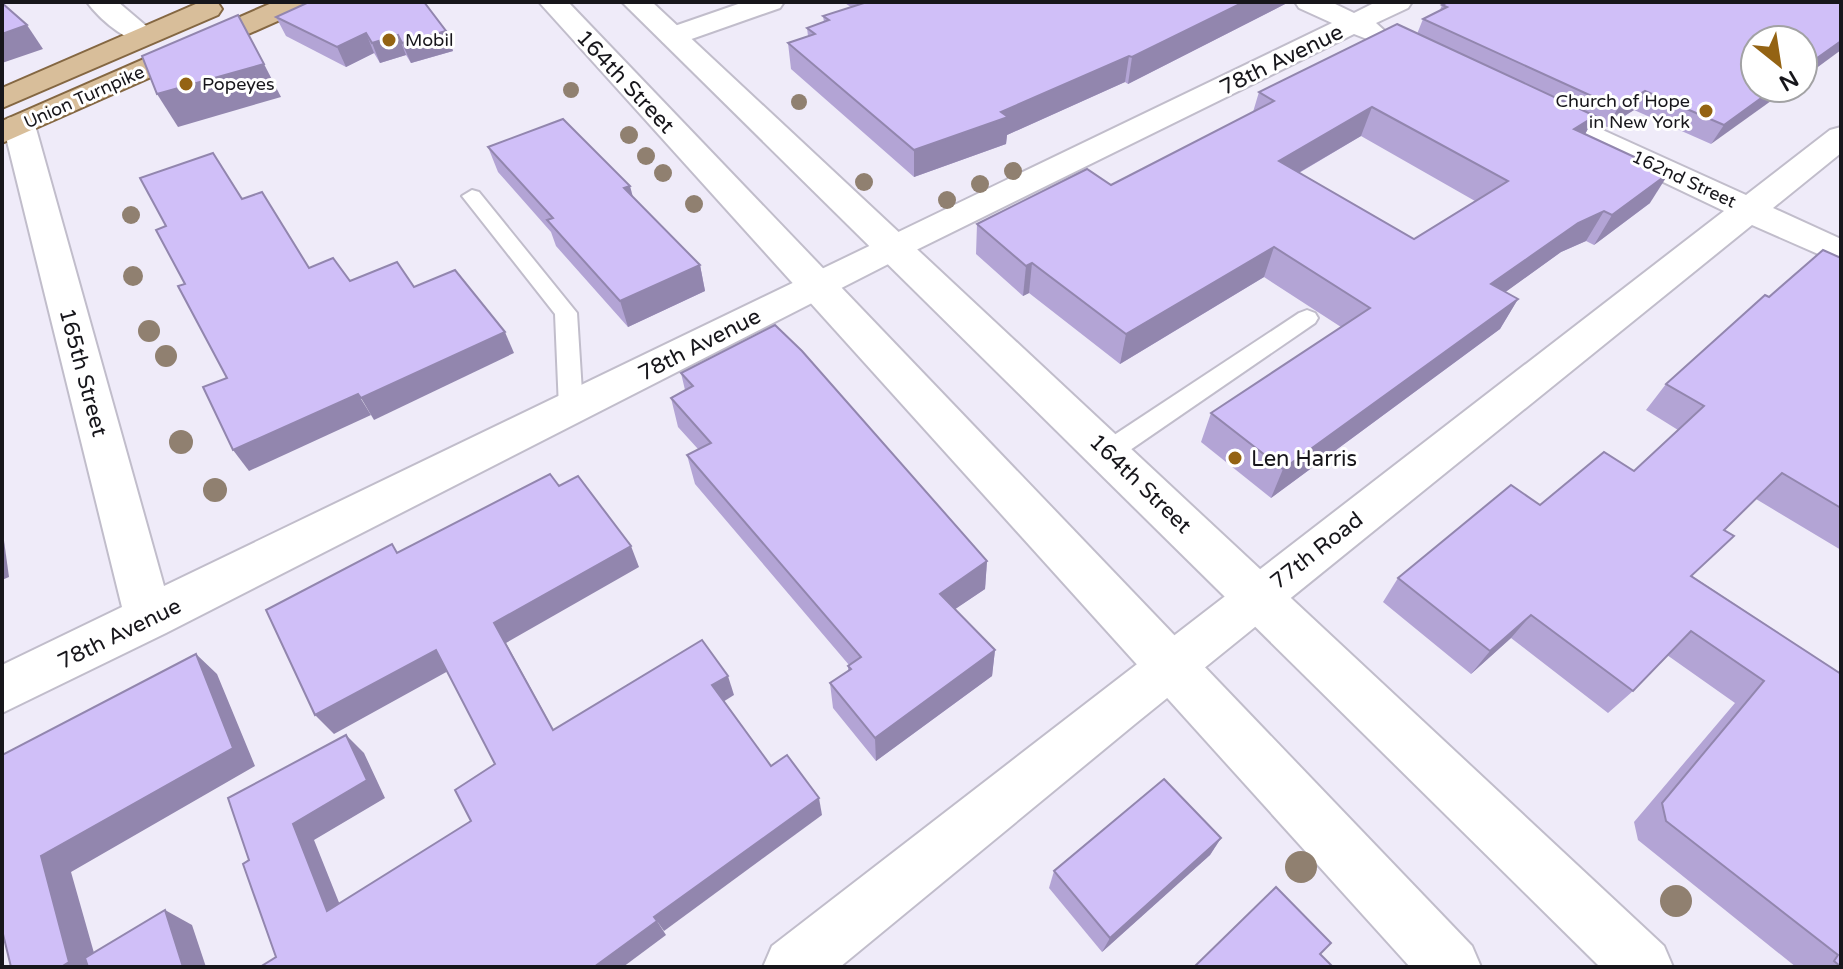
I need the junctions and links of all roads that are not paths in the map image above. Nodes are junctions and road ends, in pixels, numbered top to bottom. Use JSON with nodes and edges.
{"nodes":[{"id":1,"x":101,"y":2,"type":"edge"},
{"id":2,"x":225,"y":2,"type":"edge"},
{"id":3,"x":297,"y":2,"type":"edge"},
{"id":4,"x":553,"y":2,"type":"edge"},
{"id":5,"x":636,"y":2,"type":"edge"},
{"id":6,"x":770,"y":2,"type":"edge"},
{"id":7,"x":1309,"y":2,"type":"edge"},
{"id":8,"x":1398,"y":2,"type":"edge"},
{"id":9,"x":1354,"y":23,"type":"junction"},
{"id":10,"x":144,"y":36,"type":"junction"},
{"id":11,"x":673,"y":36,"type":"junction"},
{"id":12,"x":1405,"y":47,"type":"edge"},
{"id":13,"x":1506,"y":95,"type":"edge"},
{"id":14,"x":8,"y":119,"type":"edge"},
{"id":15,"x":1841,"y":137,"type":"edge"},
{"id":16,"x":472,"y":196,"type":"dead end"},
{"id":17,"x":1749,"y":210,"type":"junction"},
{"id":18,"x":893,"y":247,"type":"junction"},
{"id":19,"x":1841,"y":253,"type":"edge"},
{"id":20,"x":817,"y":285,"type":"junction"},
{"id":21,"x":1307,"y":318,"type":"dead end"},
{"id":22,"x":571,"y":408,"type":"junction"},
{"id":23,"x":1108,"y":452,"type":"junction"},
{"id":24,"x":1258,"y":595,"type":"junction"},
{"id":25,"x":149,"y":618,"type":"junction"},
{"id":26,"x":1170,"y":666,"type":"junction"},
{"id":27,"x":2,"y":690,"type":"edge"},
{"id":28,"x":793,"y":967,"type":"edge"},
{"id":29,"x":1451,"y":967,"type":"edge"},
{"id":30,"x":1643,"y":967,"type":"edge"}],
"edges":[{"from":1,"to":10,"type":"street"},
{"from":2,"to":10,"type":"main road","name":"Union Turnpike"},
{"from":3,"to":14,"type":"main road","name":"Union Turnpike"},
{"from":4,"to":20,"type":"street","name":"164th Street"},
{"from":5,"to":11,"type":"street","name":"164th Street"},
{"from":6,"to":11,"type":"street"},
{"from":7,"to":9,"type":"street"},
{"from":8,"to":9,"type":"street","name":"78th Avenue"},
{"from":9,"to":12,"type":"street"},
{"from":9,"to":18,"type":"street","name":"78th Avenue"},
{"from":10,"to":14,"type":"main road","name":"Union Turnpike"},
{"from":11,"to":18,"type":"street","name":"164th Street"},
{"from":13,"to":17,"type":"street","name":"162nd Street"},
{"from":14,"to":25,"type":"street","name":"165th Street"},
{"from":15,"to":17,"type":"street","name":"77th Road"},
{"from":16,"to":22,"type":"lane"},
{"from":17,"to":19,"type":"street","name":"162nd Street"},
{"from":17,"to":24,"type":"street","name":"77th Road"},
{"from":18,"to":20,"type":"street","name":"78th Avenue"},
{"from":18,"to":23,"type":"street","name":"164th Street"},
{"from":20,"to":22,"type":"street","name":"78th Avenue"},
{"from":20,"to":26,"type":"street","name":"164th Street"},
{"from":21,"to":23,"type":"lane"},
{"from":22,"to":25,"type":"street","name":"78th Avenue"},
{"from":23,"to":24,"type":"street","name":"164th Street"},
{"from":24,"to":26,"type":"street","name":"77th Road"},
{"from":24,"to":30,"type":"street","name":"164th Street"},
{"from":25,"to":27,"type":"street","name":"78th Avenue"},
{"from":26,"to":28,"type":"street","name":"77th Road"},
{"from":26,"to":29,"type":"street","name":"164th Street"}]}
